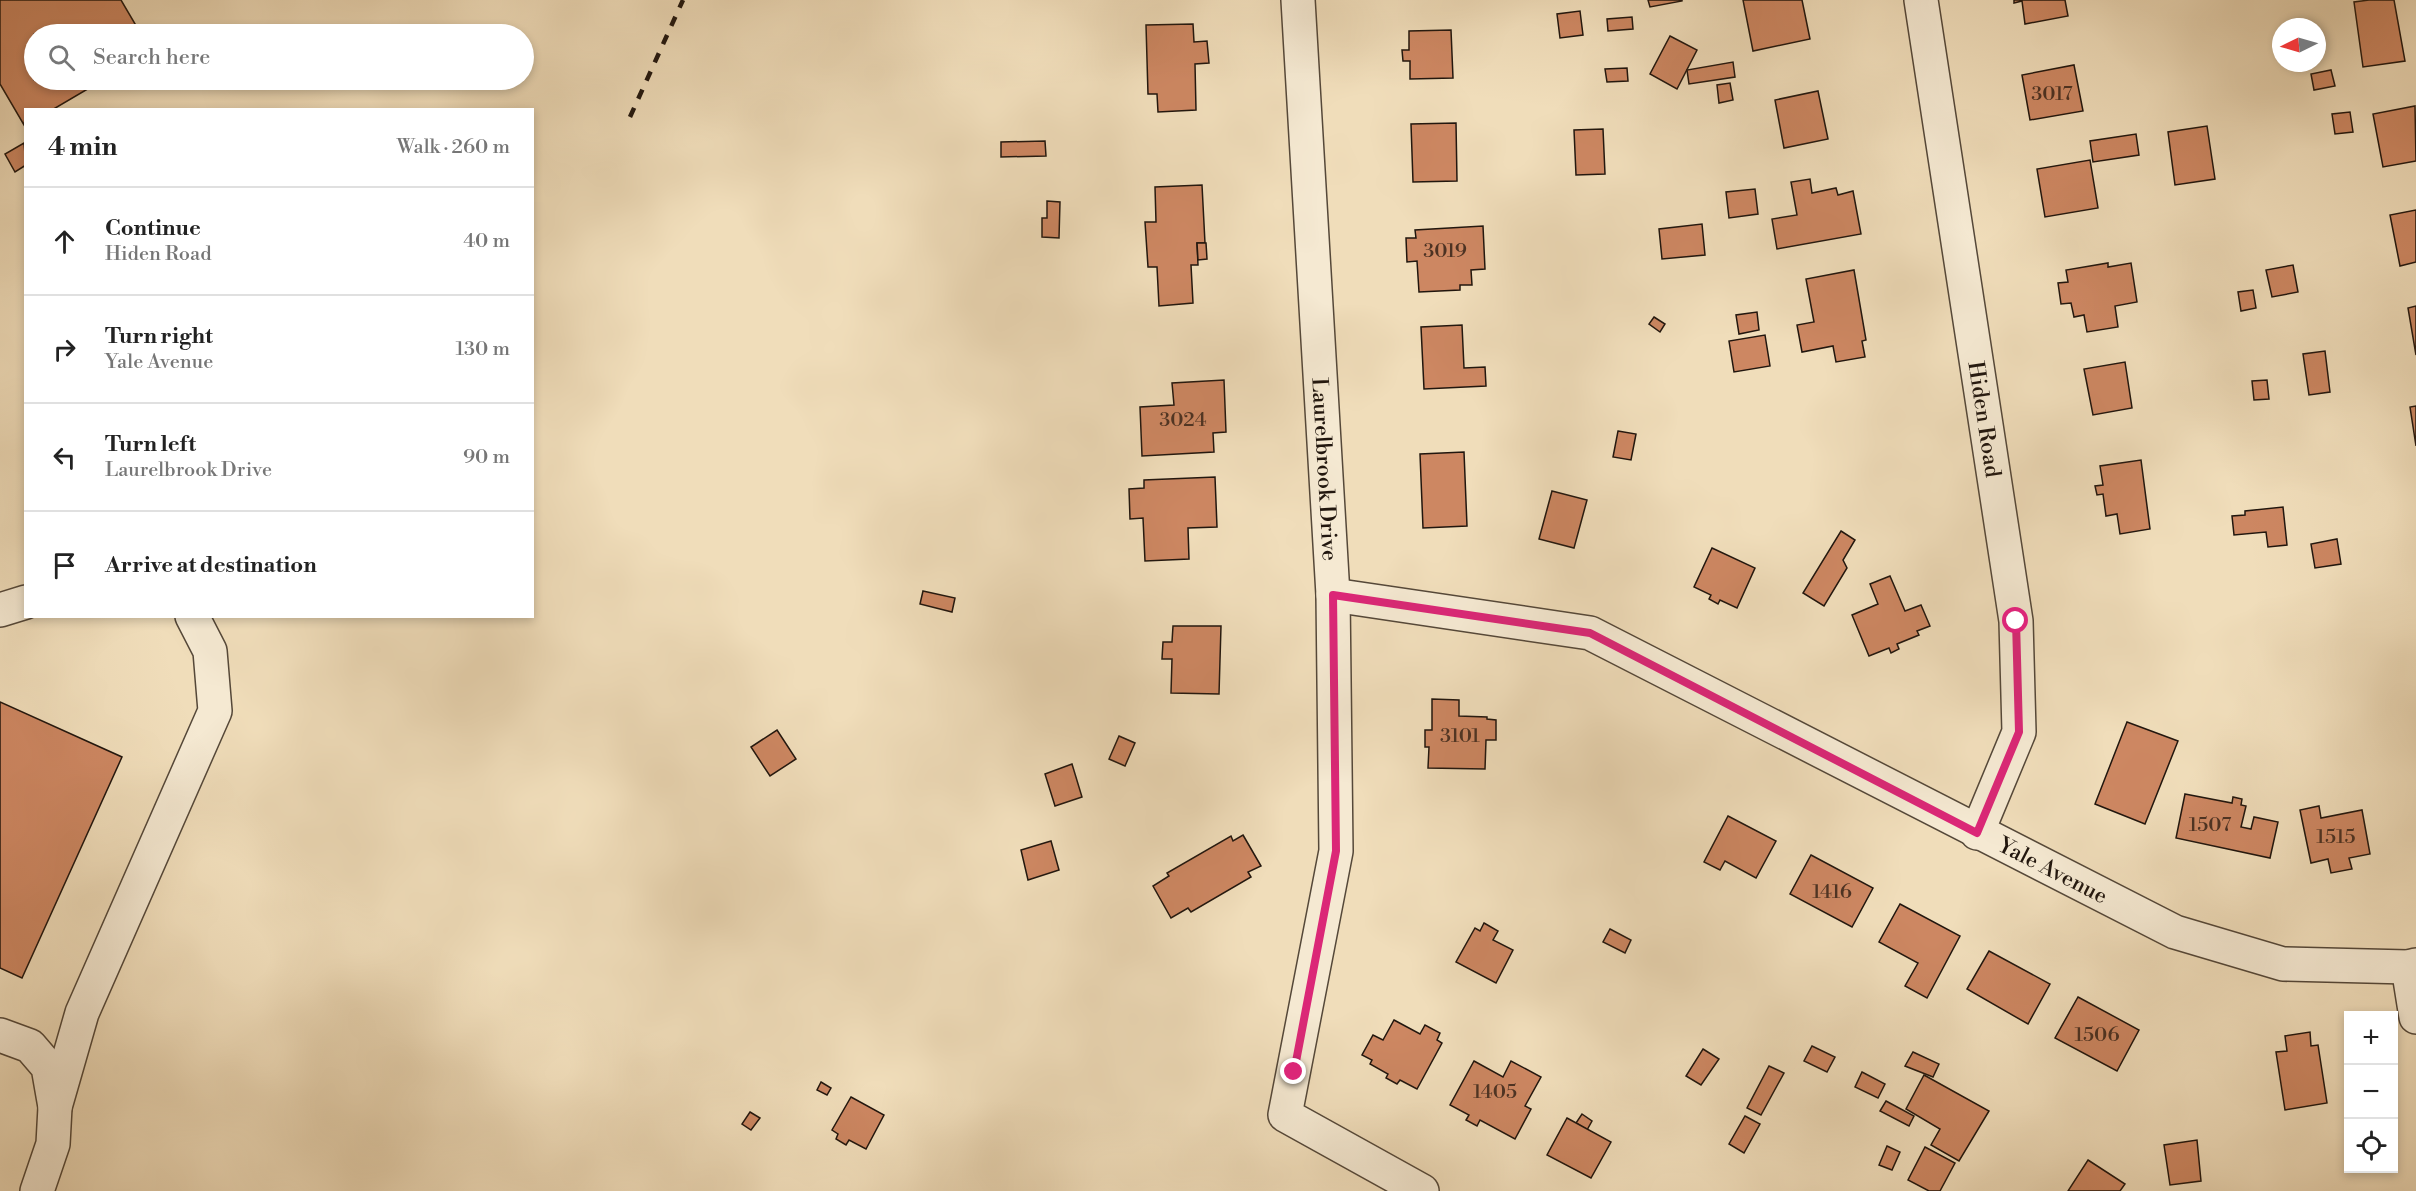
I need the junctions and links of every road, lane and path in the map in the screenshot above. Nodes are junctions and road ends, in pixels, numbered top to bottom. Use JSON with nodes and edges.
{"nodes":[{"id":1,"x":1298,"y":0,"type":"edge"},
{"id":2,"x":1921,"y":0,"type":"edge"},
{"id":3,"x":1333,"y":595,"type":"junction"},
{"id":4,"x":24,"y":603,"type":"edge"},
{"id":5,"x":0,"y":610,"type":"edge"},
{"id":6,"x":193,"y":618,"type":"edge"},
{"id":7,"x":1977,"y":833,"type":"junction"},
{"id":8,"x":2412,"y":966,"type":"edge"},
{"id":9,"x":2416,"y":1017,"type":"edge"},
{"id":10,"x":0,"y":1035,"type":"edge"},
{"id":11,"x":55,"y":1107,"type":"junction"},
{"id":12,"x":37,"y":1191,"type":"edge"},
{"id":13,"x":1422,"y":1191,"type":"edge"}],
"edges":[{"from":1,"to":3,"type":"street","name":"Laurelbrook Drive"},
{"from":2,"to":7,"type":"street","name":"Hiden Road"},
{"from":3,"to":7,"type":"street","name":"Yale Avenue"},
{"from":3,"to":13,"type":"street","name":"Laurelbrook Drive"},
{"from":4,"to":5,"type":"street"},
{"from":6,"to":11,"type":"street"},
{"from":7,"to":8,"type":"street","name":"Yale Avenue"},
{"from":8,"to":9,"type":"street"},
{"from":10,"to":11,"type":"street"},
{"from":11,"to":12,"type":"street"}]}
